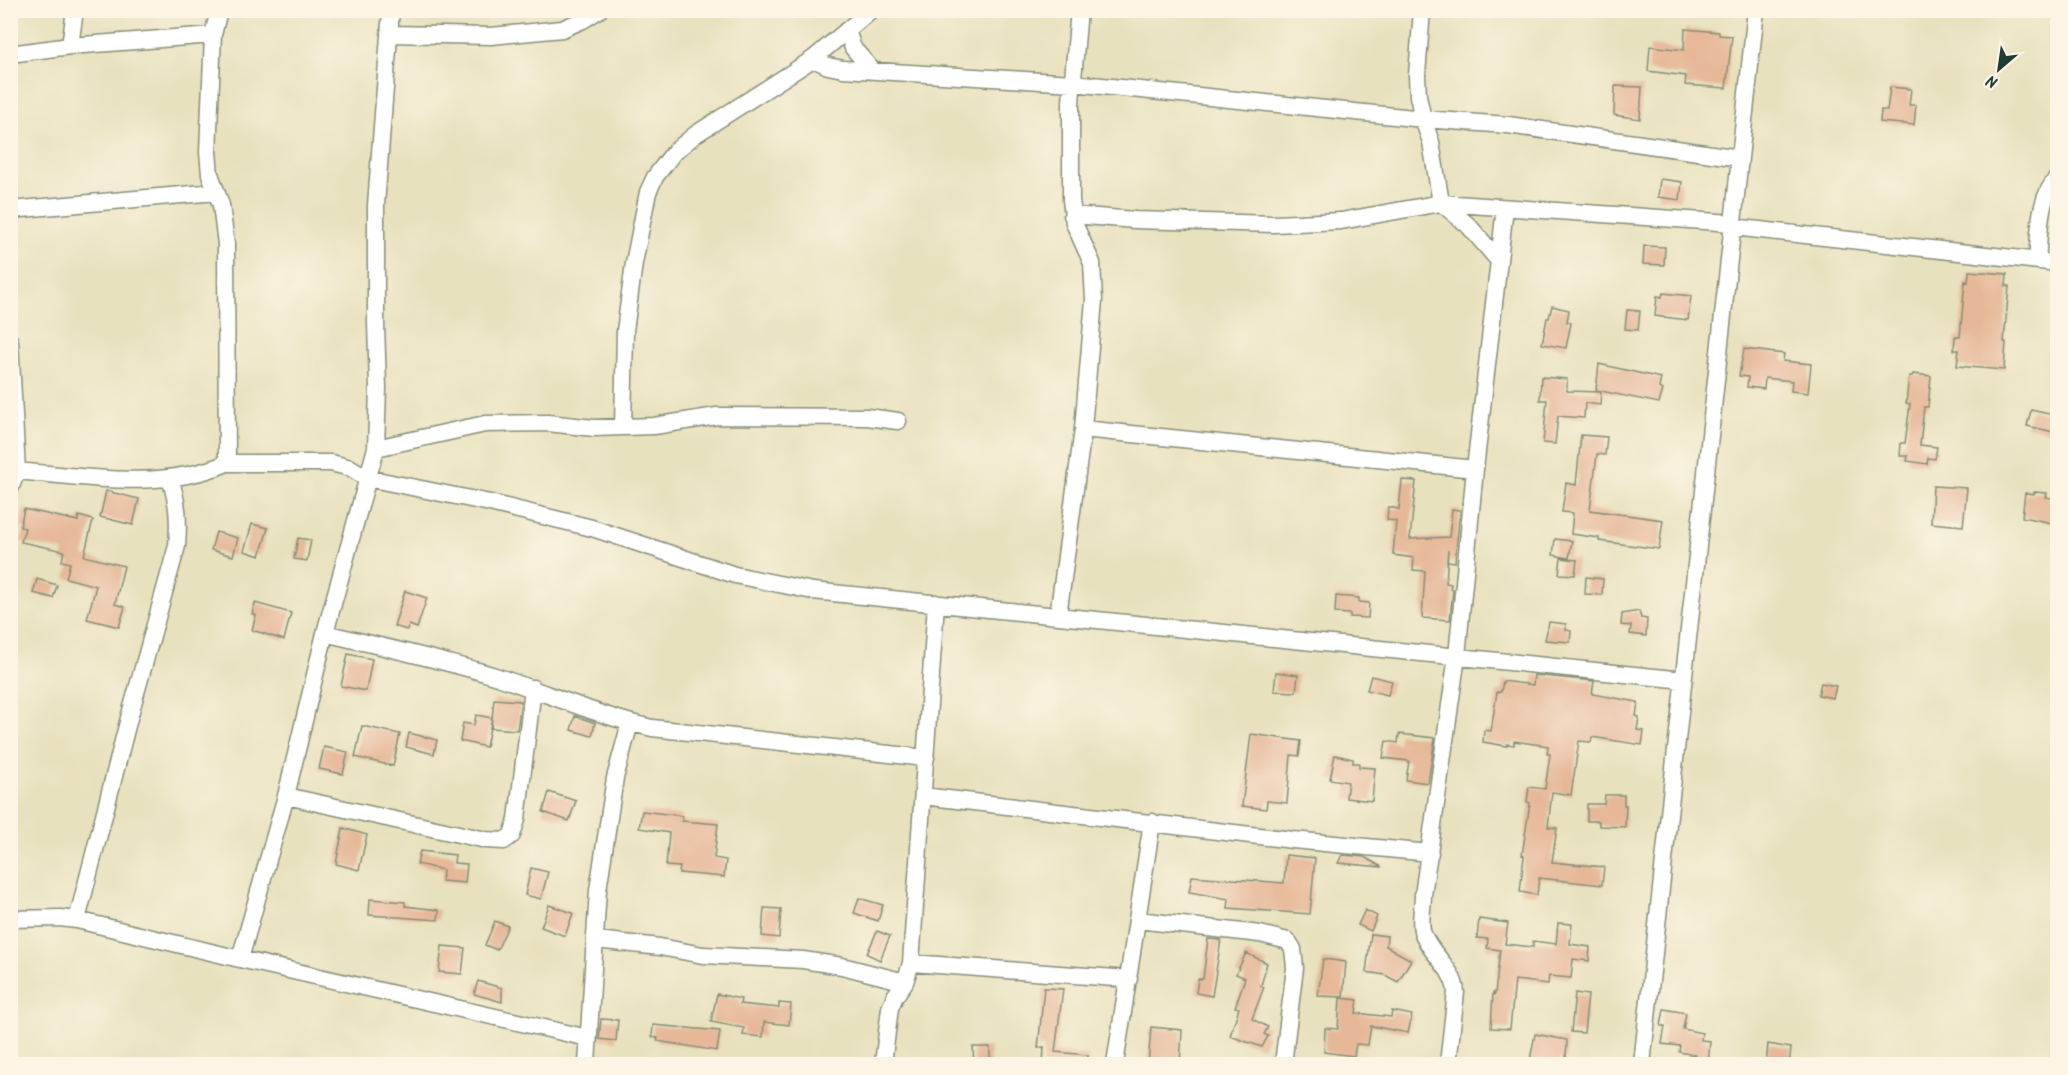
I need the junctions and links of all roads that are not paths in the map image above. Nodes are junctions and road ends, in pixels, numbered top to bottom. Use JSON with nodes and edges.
{"nodes":[{"id":1,"x":75,"y":10,"type":"edge"},
{"id":2,"x":219,"y":10,"type":"edge"},
{"id":3,"x":391,"y":10,"type":"edge"},
{"id":4,"x":599,"y":10,"type":"edge"},
{"id":5,"x":871,"y":10,"type":"edge"},
{"id":6,"x":1079,"y":10,"type":"edge"},
{"id":7,"x":1422,"y":10,"type":"edge"},
{"id":8,"x":1756,"y":10,"type":"edge"},
{"id":9,"x":847,"y":30,"type":"junction"},
{"id":10,"x":390,"y":34,"type":"junction"},
{"id":11,"x":213,"y":35,"type":"junction"},
{"id":12,"x":70,"y":46,"type":"junction"},
{"id":13,"x":10,"y":54,"type":"edge"},
{"id":14,"x":813,"y":59,"type":"junction"},
{"id":15,"x":872,"y":70,"type":"junction"},
{"id":16,"x":1073,"y":83,"type":"junction"},
{"id":17,"x":1423,"y":119,"type":"junction"},
{"id":18,"x":1740,"y":158,"type":"junction"},
{"id":19,"x":2058,"y":177,"type":"edge"},
{"id":20,"x":216,"y":192,"type":"junction"},
{"id":21,"x":1441,"y":204,"type":"junction"},
{"id":22,"x":1505,"y":208,"type":"junction"},
{"id":23,"x":10,"y":210,"type":"edge"},
{"id":24,"x":1072,"y":215,"type":"junction"},
{"id":25,"x":1733,"y":225,"type":"junction"},
{"id":26,"x":1499,"y":261,"type":"junction"},
{"id":27,"x":2037,"y":261,"type":"junction"},
{"id":28,"x":2058,"y":263,"type":"edge"},
{"id":29,"x":10,"y":341,"type":"edge"},
{"id":30,"x":898,"y":421,"type":"dead end"},
{"id":31,"x":623,"y":427,"type":"junction"},
{"id":32,"x":1083,"y":429,"type":"junction"},
{"id":33,"x":376,"y":448,"type":"junction"},
{"id":34,"x":227,"y":463,"type":"junction"},
{"id":35,"x":1475,"y":469,"type":"junction"},
{"id":36,"x":17,"y":471,"type":"junction"},
{"id":37,"x":367,"y":478,"type":"junction"},
{"id":38,"x":170,"y":479,"type":"junction"},
{"id":39,"x":10,"y":489,"type":"edge"},
{"id":40,"x":936,"y":603,"type":"junction"},
{"id":41,"x":1058,"y":616,"type":"junction"},
{"id":42,"x":326,"y":633,"type":"junction"},
{"id":43,"x":1457,"y":656,"type":"junction"},
{"id":44,"x":1684,"y":680,"type":"junction"},
{"id":45,"x":533,"y":688,"type":"junction"},
{"id":46,"x":630,"y":723,"type":"junction"},
{"id":47,"x":926,"y":758,"type":"junction"},
{"id":48,"x":286,"y":796,"type":"junction"},
{"id":49,"x":923,"y":796,"type":"junction"},
{"id":50,"x":1152,"y":822,"type":"junction"},
{"id":51,"x":1430,"y":853,"type":"junction"},
{"id":52,"x":10,"y":919,"type":"edge"},
{"id":53,"x":77,"y":920,"type":"junction"},
{"id":54,"x":1137,"y":920,"type":"junction"},
{"id":55,"x":596,"y":940,"type":"junction"},
{"id":56,"x":240,"y":959,"type":"junction"},
{"id":57,"x":911,"y":963,"type":"junction"},
{"id":58,"x":1129,"y":979,"type":"junction"},
{"id":59,"x":905,"y":982,"type":"junction"},
{"id":60,"x":588,"y":1038,"type":"junction"},
{"id":61,"x":587,"y":1065,"type":"edge"},
{"id":62,"x":883,"y":1065,"type":"edge"},
{"id":63,"x":1115,"y":1065,"type":"edge"},
{"id":64,"x":1283,"y":1065,"type":"edge"},
{"id":65,"x":1448,"y":1065,"type":"edge"},
{"id":66,"x":1642,"y":1065,"type":"edge"}],
"edges":[{"from":1,"to":12,"type":"street"},
{"from":2,"to":11,"type":"street"},
{"from":3,"to":10,"type":"street"},
{"from":4,"to":10,"type":"street"},
{"from":5,"to":9,"type":"street"},
{"from":6,"to":16,"type":"street"},
{"from":7,"to":17,"type":"street"},
{"from":8,"to":18,"type":"street"},
{"from":9,"to":14,"type":"street"},
{"from":9,"to":15,"type":"street"},
{"from":10,"to":33,"type":"street"},
{"from":11,"to":12,"type":"street"},
{"from":11,"to":20,"type":"street"},
{"from":12,"to":13,"type":"street"},
{"from":14,"to":15,"type":"street"},
{"from":14,"to":31,"type":"street"},
{"from":15,"to":16,"type":"street"},
{"from":16,"to":17,"type":"street"},
{"from":16,"to":24,"type":"street"},
{"from":17,"to":18,"type":"street"},
{"from":17,"to":21,"type":"street"},
{"from":18,"to":25,"type":"street"},
{"from":19,"to":27,"type":"street"},
{"from":20,"to":23,"type":"street"},
{"from":20,"to":34,"type":"street"},
{"from":21,"to":22,"type":"street"},
{"from":21,"to":24,"type":"street"},
{"from":21,"to":26,"type":"street"},
{"from":22,"to":25,"type":"street"},
{"from":22,"to":26,"type":"street"},
{"from":24,"to":32,"type":"street"},
{"from":25,"to":27,"type":"street"},
{"from":25,"to":44,"type":"street"},
{"from":26,"to":35,"type":"street"},
{"from":27,"to":28,"type":"street"},
{"from":29,"to":36,"type":"street"},
{"from":30,"to":31,"type":"street"},
{"from":31,"to":33,"type":"street"},
{"from":32,"to":35,"type":"street"},
{"from":32,"to":41,"type":"street"},
{"from":33,"to":37,"type":"street"},
{"from":34,"to":37,"type":"street"},
{"from":34,"to":38,"type":"street"},
{"from":35,"to":43,"type":"street"},
{"from":36,"to":38,"type":"street"},
{"from":36,"to":39,"type":"street"},
{"from":37,"to":40,"type":"street"},
{"from":37,"to":42,"type":"street"},
{"from":38,"to":53,"type":"street"},
{"from":40,"to":41,"type":"street"},
{"from":40,"to":47,"type":"street"},
{"from":41,"to":43,"type":"street"},
{"from":42,"to":45,"type":"street"},
{"from":42,"to":48,"type":"street"},
{"from":43,"to":44,"type":"street"},
{"from":43,"to":51,"type":"street"},
{"from":44,"to":66,"type":"street"},
{"from":45,"to":46,"type":"street"},
{"from":45,"to":48,"type":"street"},
{"from":46,"to":47,"type":"street"},
{"from":46,"to":55,"type":"street"},
{"from":47,"to":49,"type":"street"},
{"from":48,"to":56,"type":"street"},
{"from":49,"to":50,"type":"street"},
{"from":49,"to":57,"type":"street"},
{"from":50,"to":51,"type":"street"},
{"from":50,"to":54,"type":"street"},
{"from":51,"to":65,"type":"street"},
{"from":52,"to":53,"type":"street"},
{"from":53,"to":56,"type":"street"},
{"from":54,"to":58,"type":"street"},
{"from":54,"to":64,"type":"street"},
{"from":55,"to":59,"type":"street"},
{"from":55,"to":60,"type":"street"},
{"from":56,"to":60,"type":"street"},
{"from":57,"to":58,"type":"street"},
{"from":57,"to":59,"type":"street"},
{"from":58,"to":63,"type":"street"},
{"from":59,"to":62,"type":"street"},
{"from":60,"to":61,"type":"street"}]}
